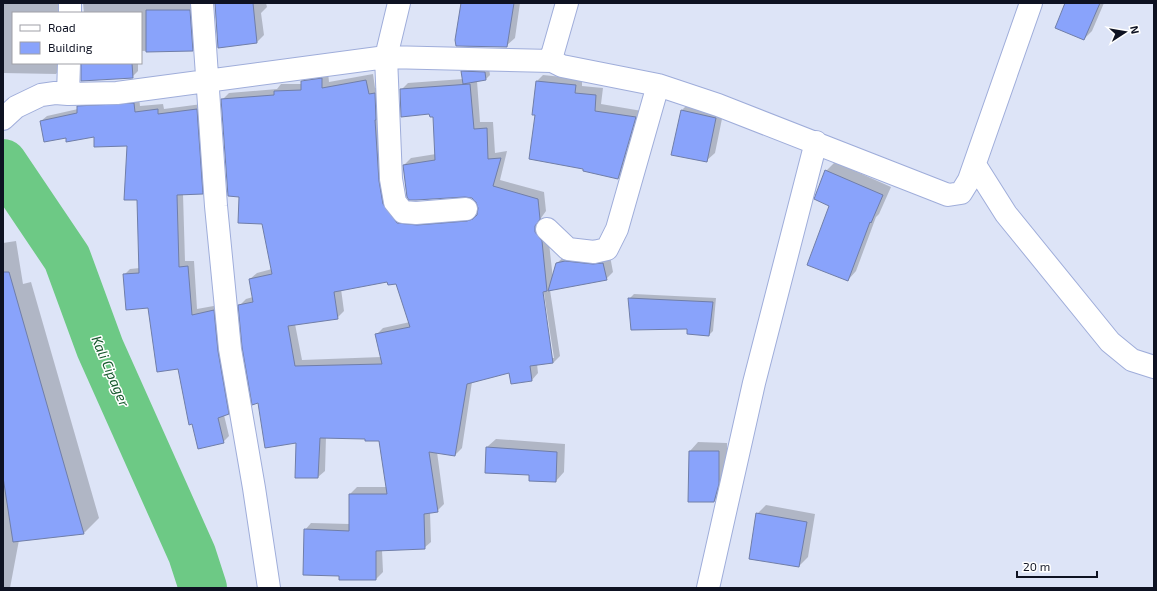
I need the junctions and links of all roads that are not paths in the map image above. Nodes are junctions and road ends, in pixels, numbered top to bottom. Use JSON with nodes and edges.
{"nodes":[{"id":1,"x":202,"y":3,"type":"edge"},
{"id":2,"x":399,"y":3,"type":"edge"},
{"id":3,"x":567,"y":3,"type":"edge"},
{"id":4,"x":1031,"y":3,"type":"edge"},
{"id":5,"x":386,"y":57,"type":"junction"},
{"id":6,"x":552,"y":61,"type":"junction"},
{"id":7,"x":69,"y":64,"type":"edge"},
{"id":8,"x":208,"y":80,"type":"junction"},
{"id":9,"x":658,"y":85,"type":"junction"},
{"id":10,"x":68,"y":94,"type":"junction"},
{"id":11,"x":9,"y":113,"type":"edge"},
{"id":12,"x":816,"y":142,"type":"junction"},
{"id":13,"x":974,"y":165,"type":"junction"},
{"id":14,"x":466,"y":209,"type":"dead end"},
{"id":15,"x":547,"y":229,"type":"dead end"},
{"id":16,"x":1154,"y":367,"type":"edge"},
{"id":17,"x":269,"y":588,"type":"edge"},
{"id":18,"x":708,"y":588,"type":"edge"}],
"edges":[{"from":1,"to":8,"type":"street"},
{"from":2,"to":5,"type":"street"},
{"from":3,"to":6,"type":"street"},
{"from":4,"to":13,"type":"street"},
{"from":5,"to":6,"type":"street"},
{"from":5,"to":8,"type":"street"},
{"from":5,"to":14,"type":"street"},
{"from":6,"to":9,"type":"street"},
{"from":7,"to":10,"type":"street"},
{"from":8,"to":10,"type":"street"},
{"from":8,"to":17,"type":"street"},
{"from":9,"to":12,"type":"street"},
{"from":9,"to":15,"type":"street"},
{"from":10,"to":11,"type":"street"},
{"from":12,"to":13,"type":"street"},
{"from":12,"to":18,"type":"street"},
{"from":13,"to":16,"type":"street"}]}
